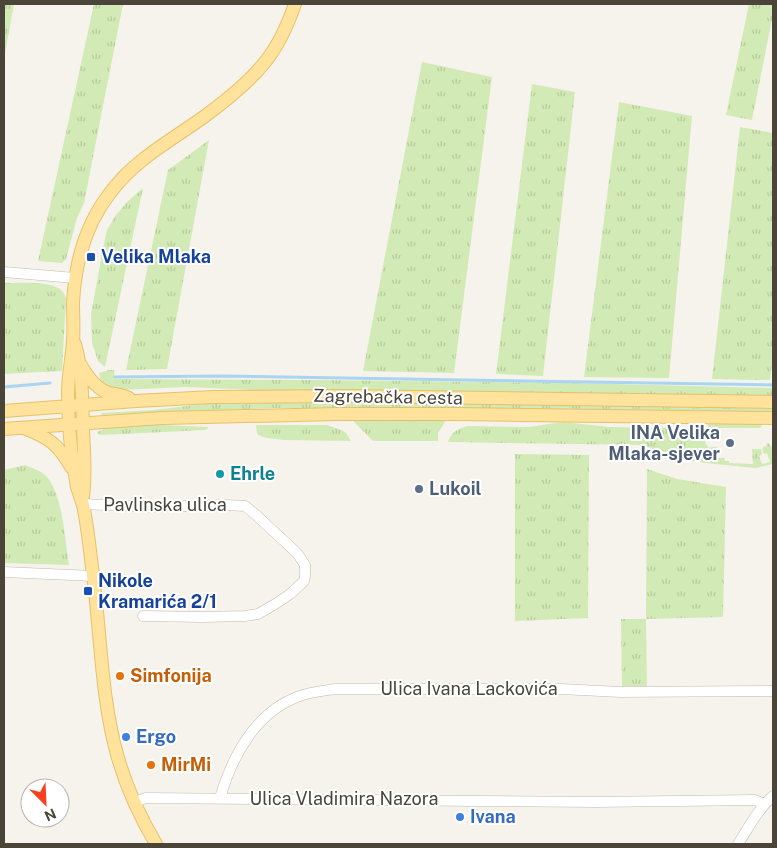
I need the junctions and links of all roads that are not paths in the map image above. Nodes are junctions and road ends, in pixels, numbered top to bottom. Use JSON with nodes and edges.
{"nodes":[{"id":1,"x":295,"y":4,"type":"edge"},
{"id":2,"x":4,"y":272,"type":"edge"},
{"id":3,"x":75,"y":278,"type":"junction"},
{"id":4,"x":74,"y":340,"type":"junction"},
{"id":5,"x":80,"y":364,"type":"junction"},
{"id":6,"x":136,"y":401,"type":"junction"},
{"id":7,"x":773,"y":402,"type":"edge"},
{"id":8,"x":82,"y":405,"type":"junction"},
{"id":9,"x":68,"y":406,"type":"junction"},
{"id":10,"x":4,"y":411,"type":"edge"},
{"id":11,"x":773,"y":418,"type":"edge"},
{"id":12,"x":83,"y":423,"type":"junction"},
{"id":13,"x":69,"y":424,"type":"junction"},
{"id":14,"x":22,"y":428,"type":"junction"},
{"id":15,"x":4,"y":429,"type":"edge"},
{"id":16,"x":75,"y":475,"type":"junction"},
{"id":17,"x":82,"y":504,"type":"junction"},
{"id":18,"x":4,"y":572,"type":"edge"},
{"id":19,"x":93,"y":576,"type":"junction"},
{"id":20,"x":142,"y":616,"type":"dead end"},
{"id":21,"x":773,"y":691,"type":"edge"},
{"id":22,"x":773,"y":796,"type":"edge"},
{"id":23,"x":220,"y":798,"type":"junction"},
{"id":24,"x":134,"y":802,"type":"junction"},
{"id":25,"x":764,"y":804,"type":"junction"},
{"id":26,"x":156,"y":844,"type":"edge"},
{"id":27,"x":738,"y":844,"type":"edge"}],
"edges":[{"from":1,"to":3,"type":"main road"},
{"from":2,"to":3,"type":"street"},
{"from":3,"to":4,"type":"main road"},
{"from":4,"to":5,"type":"main road"},
{"from":4,"to":9,"type":"main road"},
{"from":5,"to":6,"type":"main road"},
{"from":5,"to":8,"type":"main road"},
{"from":6,"to":7,"type":"main road","name":"Zagrebačka cesta"},
{"from":6,"to":8,"type":"main road","name":"Zagrebačka cesta"},
{"from":8,"to":9,"type":"main road","name":"Zagrebačka cesta"},
{"from":8,"to":12,"type":"main road"},
{"from":9,"to":10,"type":"main road","name":"Zagrebačka cesta"},
{"from":9,"to":13,"type":"main road"},
{"from":11,"to":12,"type":"main road","name":"Zagrebačka cesta"},
{"from":12,"to":13,"type":"main road","name":"Zagrebačka cesta"},
{"from":12,"to":17,"type":"main road"},
{"from":13,"to":14,"type":"main road","name":"Zagrebačka cesta"},
{"from":13,"to":16,"type":"main road"},
{"from":14,"to":15,"type":"main road","name":"Zagrebačka cesta"},
{"from":14,"to":16,"type":"main road"},
{"from":16,"to":17,"type":"main road"},
{"from":17,"to":19,"type":"main road"},
{"from":17,"to":20,"type":"street","name":"Pavlinska ulica"},
{"from":18,"to":19,"type":"street"},
{"from":19,"to":24,"type":"main road"},
{"from":21,"to":23,"type":"street","name":"Ulica Ivana Lackovića"},
{"from":22,"to":25,"type":"street"},
{"from":23,"to":24,"type":"street","name":"Ulica Vladimira Nazora"},
{"from":23,"to":25,"type":"street","name":"Ulica Vladimira Nazora"},
{"from":24,"to":26,"type":"main road"},
{"from":25,"to":27,"type":"street"}]}
